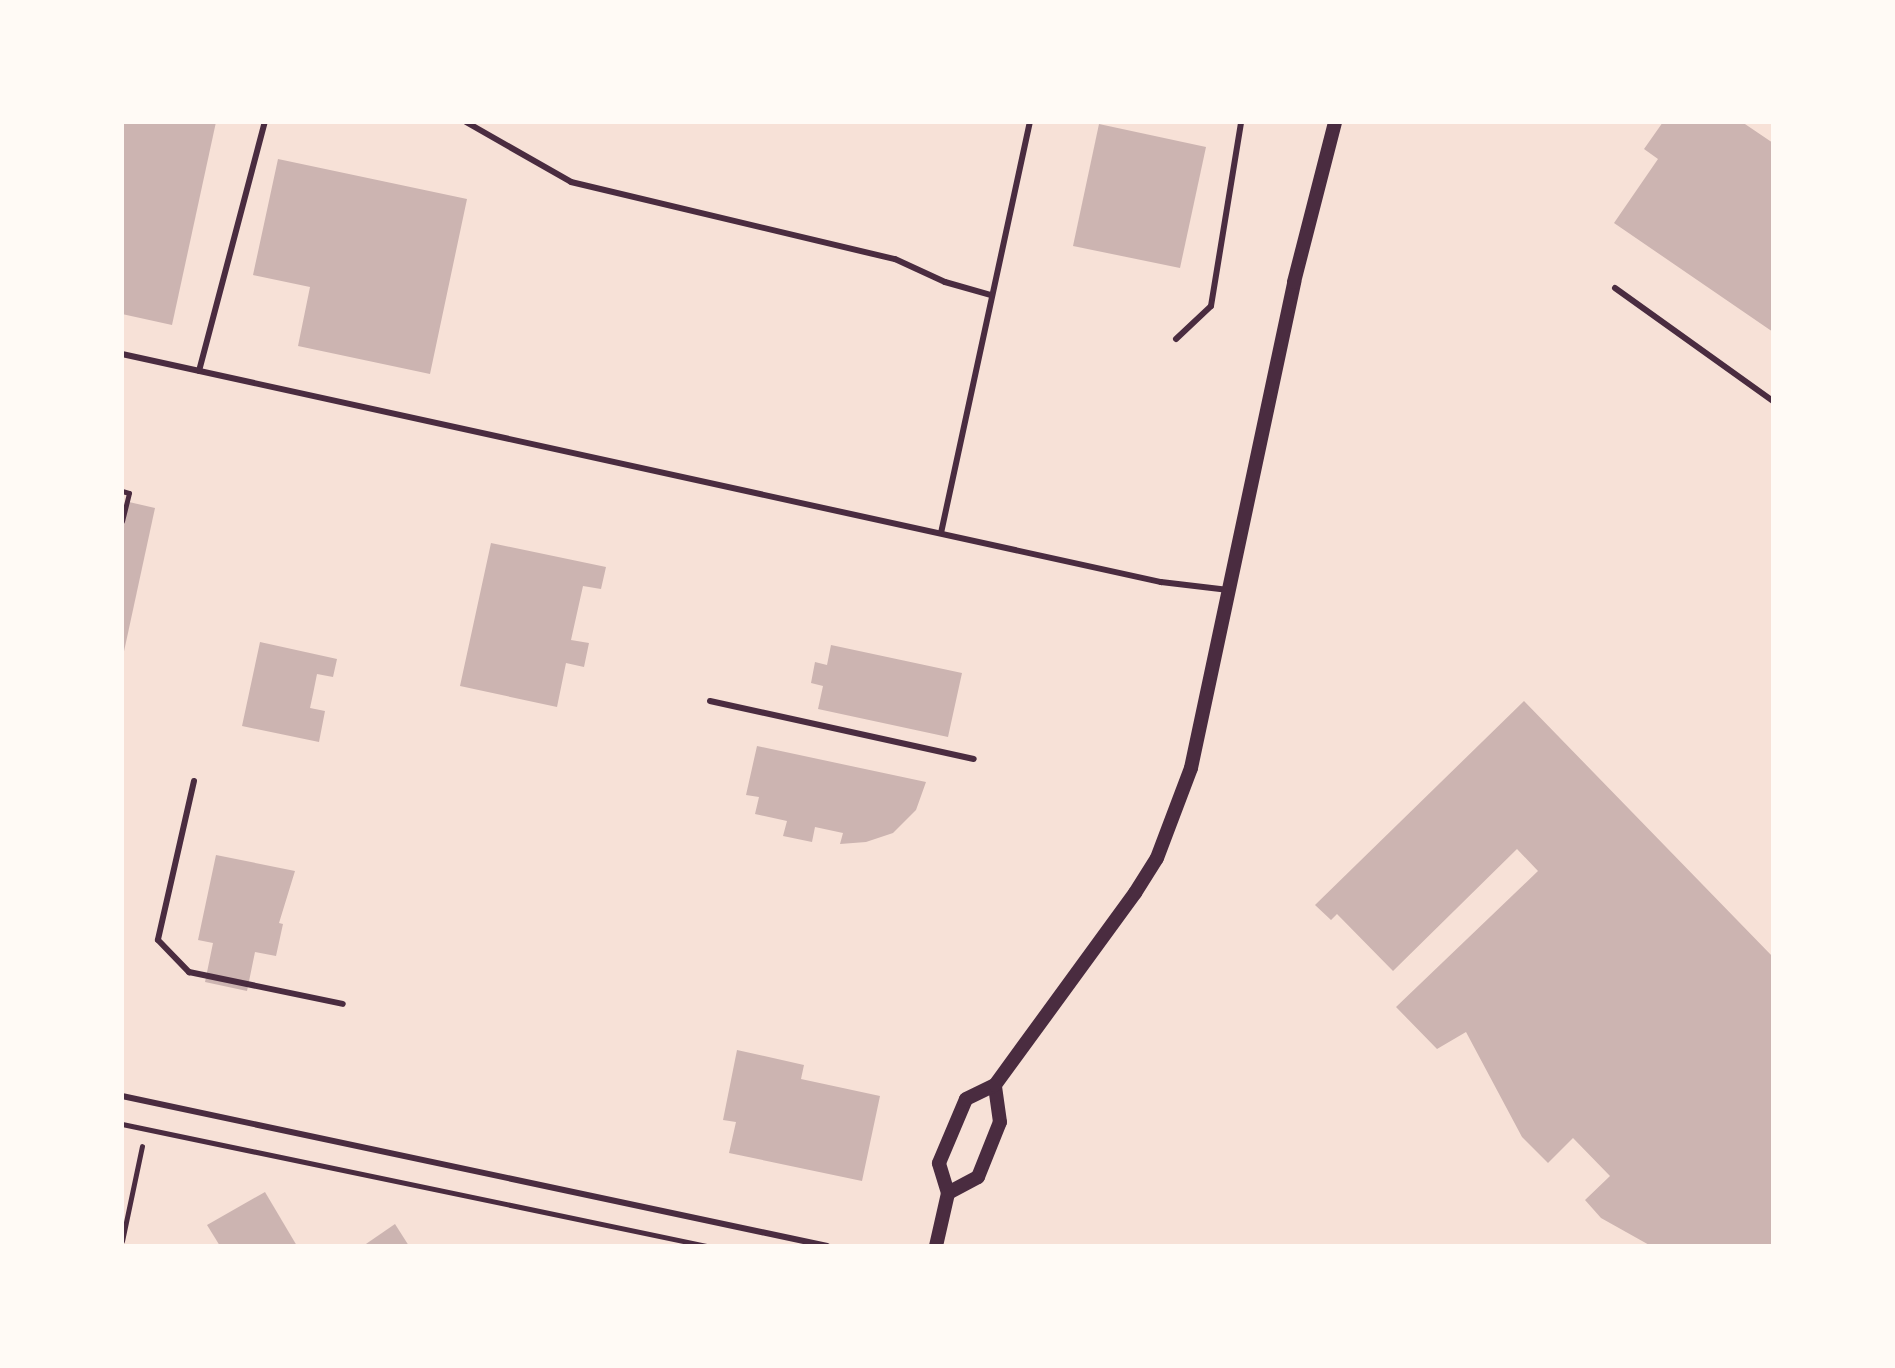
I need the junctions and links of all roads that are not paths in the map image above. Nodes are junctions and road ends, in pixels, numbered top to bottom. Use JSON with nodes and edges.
{"nodes":[{"id":1,"x":265,"y":122,"type":"edge"},
{"id":2,"x":466,"y":122,"type":"edge"},
{"id":3,"x":1030,"y":122,"type":"edge"},
{"id":4,"x":1241,"y":122,"type":"edge"},
{"id":5,"x":1335,"y":122,"type":"edge"},
{"id":6,"x":1615,"y":288,"type":"dead end"},
{"id":7,"x":991,"y":295,"type":"junction"},
{"id":8,"x":1176,"y":339,"type":"dead end"},
{"id":9,"x":122,"y":354,"type":"edge"},
{"id":10,"x":199,"y":371,"type":"junction"},
{"id":11,"x":1773,"y":401,"type":"edge"},
{"id":12,"x":941,"y":533,"type":"junction"},
{"id":13,"x":1229,"y":590,"type":"junction"},
{"id":14,"x":710,"y":701,"type":"dead end"},
{"id":15,"x":974,"y":759,"type":"dead end"},
{"id":16,"x":194,"y":781,"type":"dead end"},
{"id":17,"x":343,"y":1004,"type":"dead end"},
{"id":18,"x":995,"y":1085,"type":"junction"},
{"id":19,"x":122,"y":1096,"type":"edge"},
{"id":20,"x":948,"y":1193,"type":"junction"},
{"id":21,"x":827,"y":1246,"type":"edge"},
{"id":22,"x":936,"y":1246,"type":"edge"}],
"edges":[{"from":1,"to":10,"type":"lane"},
{"from":2,"to":7,"type":"lane"},
{"from":3,"to":7,"type":"lane"},
{"from":4,"to":8,"type":"lane"},
{"from":5,"to":13,"type":"street"},
{"from":6,"to":11,"type":"lane"},
{"from":7,"to":12,"type":"lane"},
{"from":9,"to":10,"type":"lane"},
{"from":10,"to":12,"type":"lane"},
{"from":12,"to":13,"type":"lane"},
{"from":13,"to":18,"type":"street"},
{"from":14,"to":15,"type":"lane"},
{"from":16,"to":17,"type":"lane"},
{"from":18,"to":20,"type":"street"},
{"from":18,"to":20,"type":"street"},
{"from":19,"to":21,"type":"lane"},
{"from":20,"to":22,"type":"street"}]}
